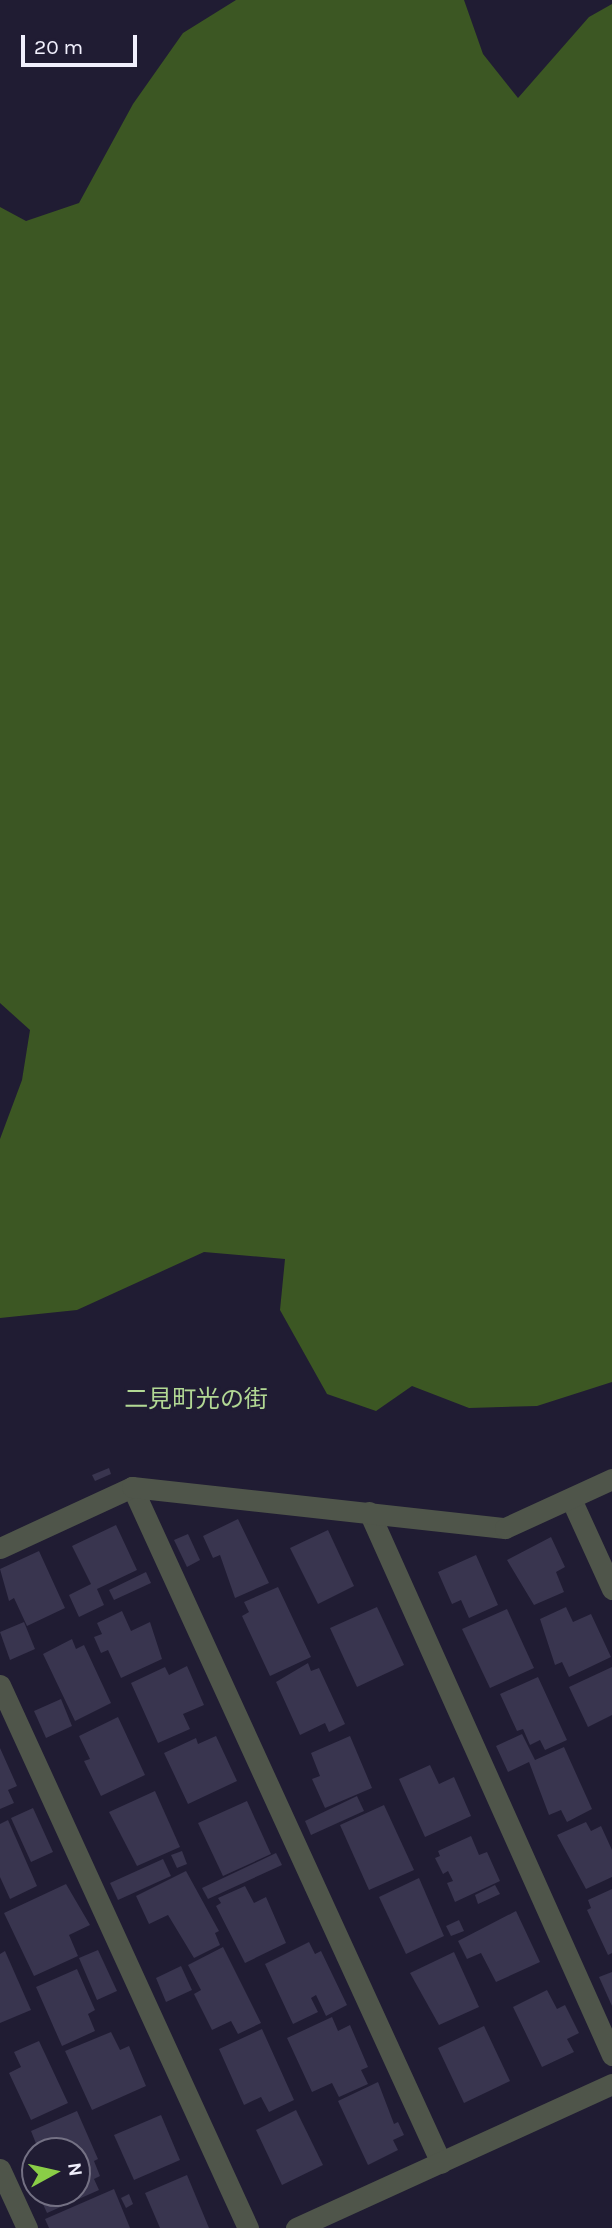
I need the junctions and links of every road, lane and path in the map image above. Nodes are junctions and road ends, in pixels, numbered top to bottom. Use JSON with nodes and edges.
{"nodes":[{"id":1,"x":612,"y":1479,"type":"edge"},
{"id":2,"x":132,"y":1487,"type":"junction"},
{"id":3,"x":571,"y":1499,"type":"junction"},
{"id":4,"x":369,"y":1512,"type":"junction"},
{"id":5,"x":0,"y":1548,"type":"edge"},
{"id":6,"x":612,"y":1589,"type":"edge"},
{"id":7,"x":0,"y":1685,"type":"edge"},
{"id":8,"x":612,"y":2055,"type":"edge"},
{"id":9,"x":612,"y":2084,"type":"edge"},
{"id":10,"x":441,"y":2163,"type":"junction"},
{"id":11,"x":0,"y":2169,"type":"edge"},
{"id":12,"x":27,"y":2228,"type":"edge"},
{"id":13,"x":248,"y":2228,"type":"edge"},
{"id":14,"x":296,"y":2228,"type":"edge"}],
"edges":[{"from":1,"to":3,"type":"street"},
{"from":2,"to":4,"type":"street"},
{"from":2,"to":5,"type":"street"},
{"from":2,"to":10,"type":"street"},
{"from":3,"to":4,"type":"street"},
{"from":3,"to":6,"type":"street"},
{"from":4,"to":8,"type":"street"},
{"from":7,"to":13,"type":"street"},
{"from":9,"to":10,"type":"street"},
{"from":10,"to":14,"type":"street"},
{"from":11,"to":12,"type":"street"}]}
